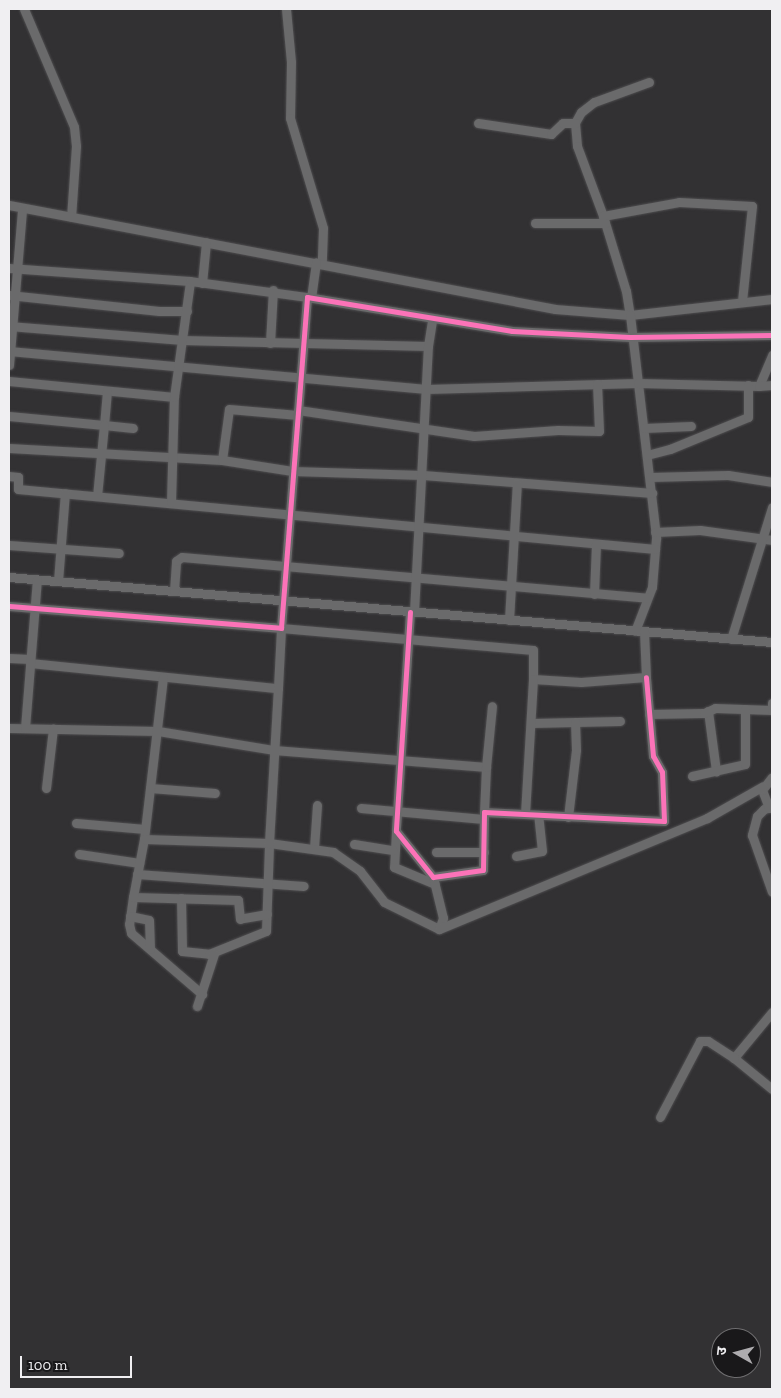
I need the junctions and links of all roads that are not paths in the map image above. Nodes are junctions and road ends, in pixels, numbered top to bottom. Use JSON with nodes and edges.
{"nodes":[{"id":1,"x":24,"y":9,"type":"edge"},
{"id":2,"x":286,"y":9,"type":"edge"},
{"id":3,"x":649,"y":82,"type":"dead end"},
{"id":4,"x":478,"y":123,"type":"dead end"},
{"id":5,"x":575,"y":123,"type":"junction"},
{"id":6,"x":9,"y":205,"type":"edge"},
{"id":7,"x":22,"y":209,"type":"junction"},
{"id":8,"x":71,"y":217,"type":"junction"},
{"id":9,"x":604,"y":219,"type":"junction"},
{"id":10,"x":535,"y":223,"type":"dead end"},
{"id":11,"x":206,"y":242,"type":"junction"},
{"id":12,"x":319,"y":263,"type":"junction"},
{"id":13,"x":13,"y":268,"type":"edge"},
{"id":14,"x":190,"y":282,"type":"junction"},
{"id":15,"x":202,"y":283,"type":"junction"},
{"id":16,"x":273,"y":290,"type":"junction"},
{"id":17,"x":12,"y":295,"type":"edge"},
{"id":18,"x":309,"y":298,"type":"junction"},
{"id":19,"x":772,"y":299,"type":"edge"},
{"id":20,"x":742,"y":302,"type":"junction"},
{"id":21,"x":187,"y":311,"type":"junction"},
{"id":22,"x":630,"y":315,"type":"junction"},
{"id":23,"x":432,"y":320,"type":"junction"},
{"id":24,"x":10,"y":326,"type":"edge"},
{"id":25,"x":772,"y":335,"type":"edge"},
{"id":26,"x":630,"y":337,"type":"junction"},
{"id":27,"x":182,"y":340,"type":"junction"},
{"id":28,"x":270,"y":342,"type":"junction"},
{"id":29,"x":303,"y":345,"type":"junction"},
{"id":30,"x":428,"y":346,"type":"junction"},
{"id":31,"x":9,"y":352,"type":"edge"},
{"id":32,"x":772,"y":355,"type":"edge"},
{"id":33,"x":9,"y":365,"type":"edge"},
{"id":34,"x":179,"y":368,"type":"junction"},
{"id":35,"x":301,"y":377,"type":"junction"},
{"id":36,"x":9,"y":382,"type":"edge"},
{"id":37,"x":638,"y":383,"type":"junction"},
{"id":38,"x":597,"y":384,"type":"junction"},
{"id":39,"x":748,"y":385,"type":"junction"},
{"id":40,"x":772,"y":385,"type":"edge"},
{"id":41,"x":759,"y":386,"type":"junction"},
{"id":42,"x":426,"y":389,"type":"junction"},
{"id":43,"x":107,"y":391,"type":"junction"},
{"id":44,"x":174,"y":397,"type":"junction"},
{"id":45,"x":298,"y":413,"type":"junction"},
{"id":46,"x":9,"y":416,"type":"edge"},
{"id":47,"x":104,"y":425,"type":"junction"},
{"id":48,"x":691,"y":426,"type":"dead end"},
{"id":49,"x":133,"y":428,"type":"dead end"},
{"id":50,"x":644,"y":428,"type":"junction"},
{"id":51,"x":424,"y":429,"type":"junction"},
{"id":52,"x":9,"y":448,"type":"edge"},
{"id":53,"x":101,"y":454,"type":"junction"},
{"id":54,"x":647,"y":455,"type":"junction"},
{"id":55,"x":174,"y":458,"type":"junction"},
{"id":56,"x":222,"y":460,"type":"junction"},
{"id":57,"x":292,"y":471,"type":"junction"},
{"id":58,"x":423,"y":475,"type":"junction"},
{"id":59,"x":9,"y":476,"type":"edge"},
{"id":60,"x":650,"y":477,"type":"junction"},
{"id":61,"x":772,"y":482,"type":"edge"},
{"id":62,"x":517,"y":483,"type":"junction"},
{"id":63,"x":65,"y":493,"type":"junction"},
{"id":64,"x":652,"y":493,"type":"junction"},
{"id":65,"x":97,"y":496,"type":"junction"},
{"id":66,"x":171,"y":502,"type":"junction"},
{"id":67,"x":772,"y":507,"type":"edge"},
{"id":68,"x":290,"y":514,"type":"junction"},
{"id":69,"x":420,"y":529,"type":"junction"},
{"id":70,"x":655,"y":532,"type":"junction"},
{"id":71,"x":514,"y":537,"type":"junction"},
{"id":72,"x":762,"y":537,"type":"junction"},
{"id":73,"x":772,"y":540,"type":"edge"},
{"id":74,"x":596,"y":544,"type":"junction"},
{"id":75,"x":9,"y":545,"type":"edge"},
{"id":76,"x":62,"y":548,"type":"junction"},
{"id":77,"x":655,"y":549,"type":"junction"},
{"id":78,"x":119,"y":553,"type":"dead end"},
{"id":79,"x":286,"y":565,"type":"junction"},
{"id":80,"x":9,"y":577,"type":"edge"},
{"id":81,"x":416,"y":578,"type":"junction"},
{"id":82,"x":37,"y":579,"type":"junction"},
{"id":83,"x":58,"y":580,"type":"junction"},
{"id":84,"x":511,"y":586,"type":"junction"},
{"id":85,"x":174,"y":591,"type":"junction"},
{"id":86,"x":594,"y":594,"type":"junction"},
{"id":87,"x":647,"y":598,"type":"junction"},
{"id":88,"x":283,"y":602,"type":"junction"},
{"id":89,"x":9,"y":606,"type":"edge"},
{"id":90,"x":35,"y":608,"type":"junction"},
{"id":91,"x":412,"y":612,"type":"junction"},
{"id":92,"x":509,"y":620,"type":"junction"},
{"id":93,"x":281,"y":628,"type":"junction"},
{"id":94,"x":639,"y":631,"type":"junction"},
{"id":95,"x":408,"y":639,"type":"junction"},
{"id":96,"x":731,"y":639,"type":"junction"},
{"id":97,"x":772,"y":642,"type":"edge"},
{"id":98,"x":9,"y":658,"type":"edge"},
{"id":99,"x":30,"y":661,"type":"junction"},
{"id":100,"x":163,"y":677,"type":"junction"},
{"id":101,"x":646,"y":677,"type":"junction"},
{"id":102,"x":533,"y":679,"type":"junction"},
{"id":103,"x":278,"y":688,"type":"junction"},
{"id":104,"x":772,"y":703,"type":"edge"},
{"id":105,"x":492,"y":706,"type":"dead end"},
{"id":106,"x":745,"y":709,"type":"junction"},
{"id":107,"x":772,"y":710,"type":"edge"},
{"id":108,"x":708,"y":711,"type":"junction"},
{"id":109,"x":649,"y":714,"type":"junction"},
{"id":110,"x":772,"y":720,"type":"edge"},
{"id":111,"x":620,"y":721,"type":"dead end"},
{"id":112,"x":575,"y":722,"type":"junction"},
{"id":113,"x":532,"y":723,"type":"junction"},
{"id":114,"x":9,"y":728,"type":"edge"},
{"id":115,"x":25,"y":728,"type":"junction"},
{"id":116,"x":53,"y":728,"type":"junction"},
{"id":117,"x":158,"y":731,"type":"junction"},
{"id":118,"x":274,"y":750,"type":"junction"},
{"id":119,"x":400,"y":761,"type":"junction"},
{"id":120,"x":486,"y":767,"type":"junction"},
{"id":121,"x":716,"y":771,"type":"junction"},
{"id":122,"x":692,"y":776,"type":"dead end"},
{"id":123,"x":772,"y":778,"type":"edge"},
{"id":124,"x":763,"y":786,"type":"junction"},
{"id":125,"x":46,"y":788,"type":"dead end"},
{"id":126,"x":150,"y":788,"type":"junction"},
{"id":127,"x":214,"y":793,"type":"dead end"},
{"id":128,"x":318,"y":805,"type":"dead end"},
{"id":129,"x":361,"y":808,"type":"dead end"},
{"id":130,"x":771,"y":808,"type":"edge"},
{"id":131,"x":396,"y":812,"type":"junction"},
{"id":132,"x":525,"y":814,"type":"junction"},
{"id":133,"x":538,"y":815,"type":"junction"},
{"id":134,"x":484,"y":816,"type":"junction"},
{"id":135,"x":568,"y":817,"type":"junction"},
{"id":136,"x":76,"y":823,"type":"dead end"},
{"id":137,"x":396,"y":831,"type":"junction"},
{"id":138,"x":145,"y":834,"type":"junction"},
{"id":139,"x":269,"y":843,"type":"junction"},
{"id":140,"x":354,"y":844,"type":"dead end"},
{"id":141,"x":314,"y":848,"type":"junction"},
{"id":142,"x":393,"y":850,"type":"junction"},
{"id":143,"x":436,"y":852,"type":"dead end"},
{"id":144,"x":484,"y":852,"type":"junction"},
{"id":145,"x":79,"y":854,"type":"dead end"},
{"id":146,"x":516,"y":856,"type":"dead end"},
{"id":147,"x":139,"y":863,"type":"junction"},
{"id":148,"x":137,"y":874,"type":"junction"},
{"id":149,"x":434,"y":881,"type":"junction"},
{"id":150,"x":268,"y":883,"type":"junction"},
{"id":151,"x":304,"y":886,"type":"dead end"},
{"id":152,"x":772,"y":892,"type":"edge"},
{"id":153,"x":133,"y":897,"type":"junction"},
{"id":154,"x":181,"y":898,"type":"junction"},
{"id":155,"x":267,"y":914,"type":"junction"},
{"id":156,"x":130,"y":916,"type":"junction"},
{"id":157,"x":439,"y":929,"type":"junction"},
{"id":158,"x":150,"y":949,"type":"junction"},
{"id":159,"x":214,"y":954,"type":"junction"},
{"id":160,"x":202,"y":994,"type":"junction"},
{"id":161,"x":197,"y":1006,"type":"dead end"},
{"id":162,"x":772,"y":1012,"type":"edge"},
{"id":163,"x":734,"y":1058,"type":"junction"},
{"id":164,"x":772,"y":1090,"type":"edge"},
{"id":165,"x":660,"y":1117,"type":"dead end"}],
"edges":[{"from":1,"to":8,"type":"street"},
{"from":2,"to":12,"type":"street"},
{"from":3,"to":5,"type":"street"},
{"from":4,"to":5,"type":"street"},
{"from":5,"to":9,"type":"street"},
{"from":6,"to":7,"type":"street"},
{"from":7,"to":8,"type":"street"},
{"from":7,"to":13,"type":"street"},
{"from":8,"to":11,"type":"street"},
{"from":9,"to":10,"type":"street"},
{"from":9,"to":20,"type":"street"},
{"from":9,"to":22,"type":"street"},
{"from":11,"to":12,"type":"street"},
{"from":11,"to":15,"type":"street"},
{"from":12,"to":18,"type":"street"},
{"from":12,"to":22,"type":"street"},
{"from":13,"to":14,"type":"street"},
{"from":13,"to":17,"type":"street"},
{"from":14,"to":15,"type":"street"},
{"from":14,"to":21,"type":"street"},
{"from":15,"to":16,"type":"street"},
{"from":16,"to":18,"type":"street"},
{"from":16,"to":28,"type":"street"},
{"from":17,"to":21,"type":"street"},
{"from":17,"to":24,"type":"street"},
{"from":18,"to":23,"type":"street"},
{"from":18,"to":29,"type":"street"},
{"from":19,"to":20,"type":"street"},
{"from":20,"to":22,"type":"street"},
{"from":21,"to":27,"type":"street"},
{"from":22,"to":26,"type":"street"},
{"from":23,"to":26,"type":"street"},
{"from":23,"to":30,"type":"street"},
{"from":24,"to":27,"type":"street"},
{"from":24,"to":31,"type":"street"},
{"from":25,"to":26,"type":"street"},
{"from":26,"to":37,"type":"street"},
{"from":27,"to":28,"type":"street"},
{"from":27,"to":34,"type":"street"},
{"from":28,"to":29,"type":"street"},
{"from":29,"to":30,"type":"street"},
{"from":29,"to":35,"type":"street"},
{"from":30,"to":42,"type":"street"},
{"from":31,"to":33,"type":"street"},
{"from":31,"to":34,"type":"street"},
{"from":32,"to":41,"type":"street"},
{"from":34,"to":35,"type":"street"},
{"from":34,"to":44,"type":"street"},
{"from":35,"to":42,"type":"street"},
{"from":35,"to":45,"type":"street"},
{"from":36,"to":43,"type":"street"},
{"from":37,"to":38,"type":"street"},
{"from":37,"to":39,"type":"street"},
{"from":37,"to":50,"type":"street"},
{"from":38,"to":42,"type":"street"},
{"from":38,"to":51,"type":"street"},
{"from":39,"to":41,"type":"street"},
{"from":39,"to":54,"type":"street"},
{"from":40,"to":41,"type":"street"},
{"from":42,"to":51,"type":"street"},
{"from":43,"to":44,"type":"street"},
{"from":43,"to":47,"type":"street"},
{"from":44,"to":55,"type":"street"},
{"from":45,"to":51,"type":"street"},
{"from":45,"to":56,"type":"street"},
{"from":45,"to":57,"type":"street"},
{"from":46,"to":47,"type":"street"},
{"from":47,"to":49,"type":"street"},
{"from":47,"to":53,"type":"street"},
{"from":48,"to":50,"type":"street"},
{"from":50,"to":54,"type":"street"},
{"from":51,"to":58,"type":"street"},
{"from":52,"to":53,"type":"street"},
{"from":53,"to":55,"type":"street"},
{"from":53,"to":65,"type":"street"},
{"from":54,"to":60,"type":"street"},
{"from":55,"to":56,"type":"street"},
{"from":55,"to":66,"type":"street"},
{"from":56,"to":57,"type":"street"},
{"from":57,"to":58,"type":"street"},
{"from":57,"to":68,"type":"street"},
{"from":58,"to":62,"type":"street"},
{"from":58,"to":69,"type":"street"},
{"from":59,"to":63,"type":"street"},
{"from":60,"to":61,"type":"street"},
{"from":60,"to":64,"type":"street"},
{"from":62,"to":64,"type":"street"},
{"from":62,"to":71,"type":"street"},
{"from":63,"to":65,"type":"street"},
{"from":63,"to":76,"type":"street"},
{"from":64,"to":70,"type":"street"},
{"from":65,"to":66,"type":"street"},
{"from":66,"to":68,"type":"street"},
{"from":67,"to":72,"type":"street"},
{"from":68,"to":69,"type":"street"},
{"from":68,"to":79,"type":"street"},
{"from":69,"to":71,"type":"street"},
{"from":69,"to":81,"type":"street"},
{"from":70,"to":72,"type":"street"},
{"from":70,"to":77,"type":"street"},
{"from":71,"to":74,"type":"street"},
{"from":71,"to":84,"type":"street"},
{"from":72,"to":73,"type":"street"},
{"from":72,"to":96,"type":"street"},
{"from":74,"to":77,"type":"street"},
{"from":74,"to":86,"type":"street"},
{"from":75,"to":76,"type":"street"},
{"from":76,"to":78,"type":"street"},
{"from":76,"to":83,"type":"street"},
{"from":77,"to":87,"type":"street"},
{"from":79,"to":81,"type":"street"},
{"from":79,"to":85,"type":"street"},
{"from":79,"to":88,"type":"street"},
{"from":80,"to":82,"type":"street"},
{"from":81,"to":84,"type":"street"},
{"from":81,"to":91,"type":"street"},
{"from":82,"to":83,"type":"street"},
{"from":82,"to":90,"type":"street"},
{"from":83,"to":85,"type":"street"},
{"from":84,"to":86,"type":"street"},
{"from":84,"to":92,"type":"street"},
{"from":85,"to":88,"type":"street"},
{"from":86,"to":87,"type":"street"},
{"from":87,"to":94,"type":"street"},
{"from":88,"to":91,"type":"street"},
{"from":88,"to":93,"type":"street"},
{"from":89,"to":90,"type":"street"},
{"from":90,"to":93,"type":"street"},
{"from":90,"to":99,"type":"street"},
{"from":91,"to":92,"type":"street"},
{"from":91,"to":95,"type":"street"},
{"from":92,"to":94,"type":"street"},
{"from":93,"to":95,"type":"street"},
{"from":93,"to":103,"type":"street"},
{"from":94,"to":96,"type":"street"},
{"from":94,"to":101,"type":"street"},
{"from":95,"to":102,"type":"street"},
{"from":95,"to":119,"type":"street"},
{"from":96,"to":97,"type":"street"},
{"from":98,"to":99,"type":"street"},
{"from":99,"to":100,"type":"street"},
{"from":99,"to":115,"type":"street"},
{"from":100,"to":103,"type":"street"},
{"from":100,"to":117,"type":"street"},
{"from":101,"to":102,"type":"street"},
{"from":101,"to":109,"type":"street"},
{"from":102,"to":113,"type":"street"},
{"from":103,"to":118,"type":"street"},
{"from":104,"to":107,"type":"street"},
{"from":105,"to":120,"type":"street"},
{"from":106,"to":107,"type":"street"},
{"from":106,"to":108,"type":"street"},
{"from":106,"to":121,"type":"street"},
{"from":107,"to":110,"type":"street"},
{"from":108,"to":109,"type":"street"},
{"from":108,"to":121,"type":"street"},
{"from":109,"to":135,"type":"street"},
{"from":111,"to":112,"type":"street"},
{"from":112,"to":113,"type":"street"},
{"from":112,"to":135,"type":"street"},
{"from":113,"to":132,"type":"street"},
{"from":114,"to":115,"type":"street"},
{"from":115,"to":116,"type":"street"},
{"from":116,"to":117,"type":"street"},
{"from":116,"to":125,"type":"street"},
{"from":117,"to":118,"type":"street"},
{"from":117,"to":126,"type":"street"},
{"from":118,"to":119,"type":"street"},
{"from":118,"to":139,"type":"street"},
{"from":119,"to":120,"type":"street"},
{"from":119,"to":131,"type":"street"},
{"from":120,"to":134,"type":"street"},
{"from":121,"to":122,"type":"street"},
{"from":123,"to":124,"type":"street"},
{"from":124,"to":130,"type":"street"},
{"from":124,"to":157,"type":"street"},
{"from":126,"to":127,"type":"street"},
{"from":126,"to":138,"type":"street"},
{"from":128,"to":141,"type":"street"},
{"from":129,"to":131,"type":"street"},
{"from":130,"to":152,"type":"street"},
{"from":131,"to":134,"type":"street"},
{"from":131,"to":137,"type":"street"},
{"from":132,"to":133,"type":"street"},
{"from":132,"to":134,"type":"street"},
{"from":133,"to":135,"type":"street"},
{"from":133,"to":146,"type":"street"},
{"from":134,"to":144,"type":"street"},
{"from":136,"to":138,"type":"street"},
{"from":137,"to":142,"type":"street"},
{"from":137,"to":149,"type":"street"},
{"from":138,"to":139,"type":"street"},
{"from":138,"to":147,"type":"street"},
{"from":139,"to":141,"type":"street"},
{"from":139,"to":150,"type":"street"},
{"from":140,"to":142,"type":"street"},
{"from":141,"to":157,"type":"street"},
{"from":142,"to":149,"type":"street"},
{"from":143,"to":144,"type":"street"},
{"from":144,"to":149,"type":"street"},
{"from":145,"to":147,"type":"street"},
{"from":147,"to":148,"type":"street"},
{"from":148,"to":150,"type":"street"},
{"from":148,"to":153,"type":"street"},
{"from":149,"to":157,"type":"street"},
{"from":150,"to":151,"type":"street"},
{"from":150,"to":155,"type":"street"},
{"from":153,"to":154,"type":"street"},
{"from":153,"to":156,"type":"street"},
{"from":154,"to":155,"type":"street"},
{"from":154,"to":159,"type":"street"},
{"from":155,"to":159,"type":"street"},
{"from":156,"to":158,"type":"street"},
{"from":156,"to":158,"type":"street"},
{"from":158,"to":160,"type":"street"},
{"from":159,"to":160,"type":"street"},
{"from":160,"to":161,"type":"street"},
{"from":162,"to":163,"type":"street"},
{"from":163,"to":164,"type":"street"},
{"from":163,"to":165,"type":"street"}]}
